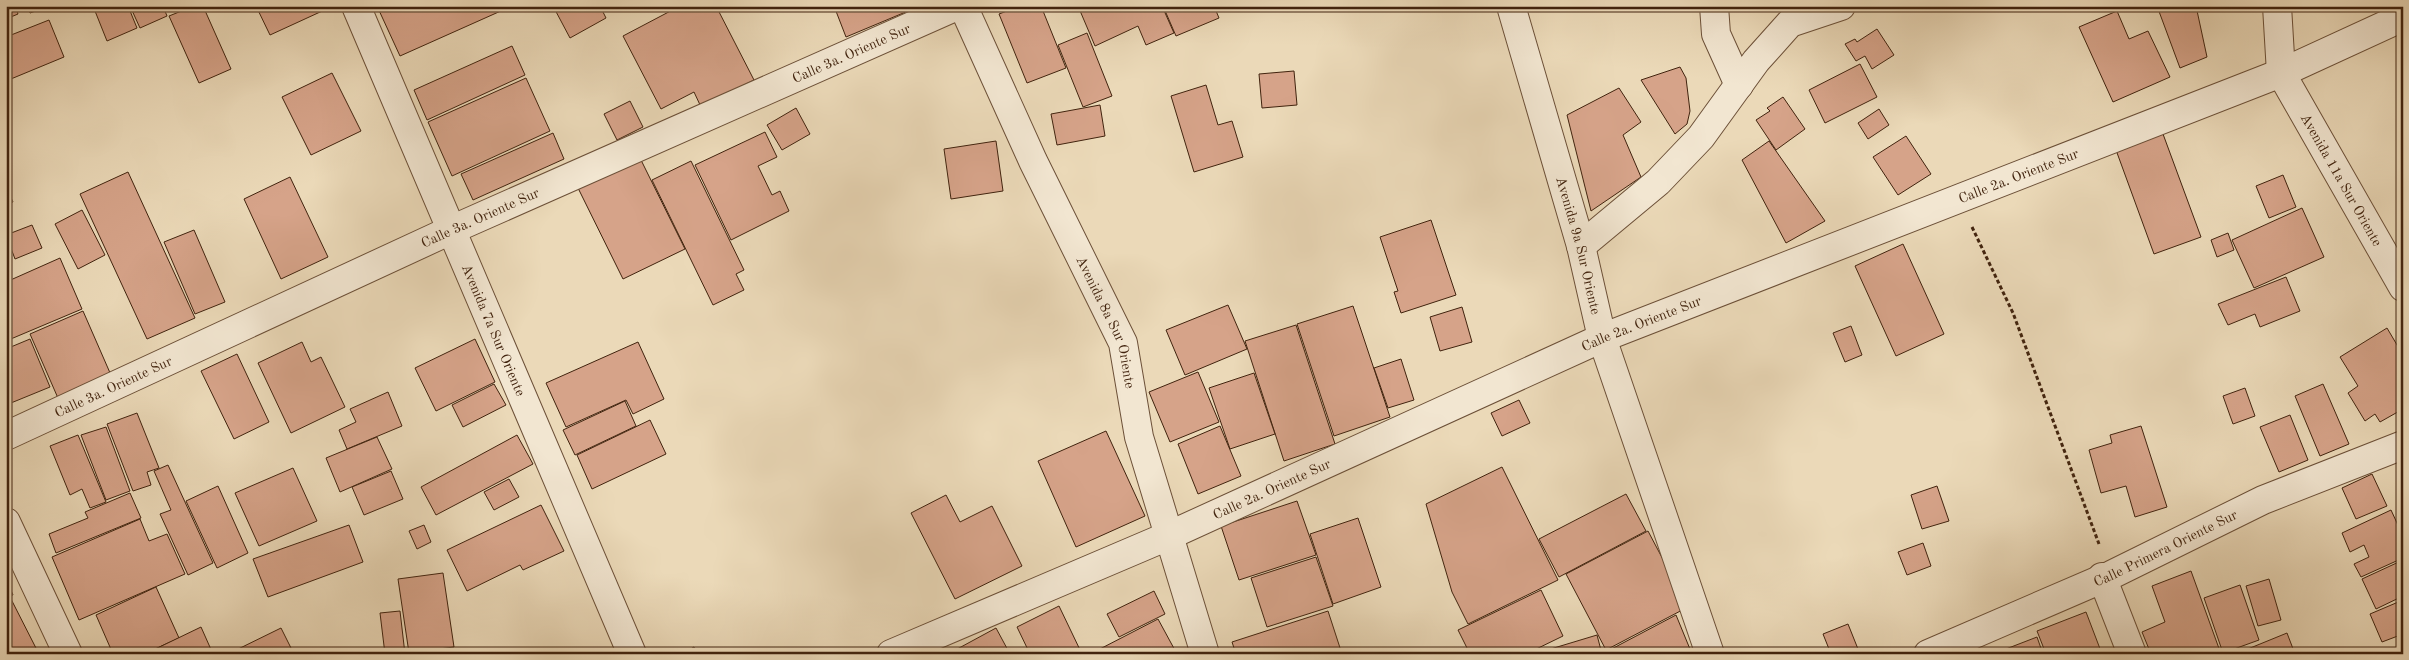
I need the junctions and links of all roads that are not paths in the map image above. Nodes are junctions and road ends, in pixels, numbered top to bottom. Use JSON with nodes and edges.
{"nodes":[{"id":1,"x":356,"y":6,"type":"edge"},
{"id":2,"x":958,"y":6,"type":"edge"},
{"id":3,"x":963,"y":6,"type":"edge"},
{"id":4,"x":1511,"y":6,"type":"edge"},
{"id":5,"x":1714,"y":6,"type":"edge"},
{"id":6,"x":1841,"y":6,"type":"edge"},
{"id":7,"x":2277,"y":6,"type":"edge"},
{"id":8,"x":2403,"y":17,"type":"edge"},
{"id":9,"x":2281,"y":73,"type":"junction"},
{"id":10,"x":1739,"y":85,"type":"junction"},
{"id":11,"x":451,"y":230,"type":"junction"},
{"id":12,"x":1581,"y":246,"type":"junction"},
{"id":13,"x":2403,"y":287,"type":"edge"},
{"id":14,"x":1602,"y":338,"type":"junction"},
{"id":15,"x":6,"y":436,"type":"edge"},
{"id":16,"x":2403,"y":445,"type":"edge"},
{"id":17,"x":6,"y":522,"type":"edge"},
{"id":18,"x":1168,"y":536,"type":"junction"},
{"id":19,"x":2107,"y":576,"type":"junction"},
{"id":20,"x":68,"y":654,"type":"edge"},
{"id":21,"x":632,"y":654,"type":"edge"},
{"id":22,"x":891,"y":654,"type":"edge"},
{"id":23,"x":1205,"y":654,"type":"edge"},
{"id":24,"x":1710,"y":654,"type":"edge"},
{"id":25,"x":1928,"y":654,"type":"edge"},
{"id":26,"x":2132,"y":654,"type":"edge"}],
"edges":[{"from":1,"to":11,"type":"street","name":"Avenida 7a Sur Oriente"},
{"from":2,"to":11,"type":"street","name":"Calle 3a. Oriente Sur"},
{"from":3,"to":18,"type":"street","name":"Avenida 8a Sur Oriente"},
{"from":4,"to":12,"type":"street","name":"Avenida 9a Sur Oriente"},
{"from":5,"to":10,"type":"street"},
{"from":6,"to":10,"type":"street"},
{"from":7,"to":9,"type":"street"},
{"from":8,"to":9,"type":"street","name":"Calle 2a. Oriente Sur"},
{"from":9,"to":13,"type":"street","name":"Avenida 11a Sur Oriente"},
{"from":9,"to":14,"type":"street","name":"Calle 2a. Oriente Sur"},
{"from":10,"to":12,"type":"street"},
{"from":11,"to":15,"type":"street","name":"Calle 3a. Oriente Sur"},
{"from":11,"to":21,"type":"street","name":"Avenida 7a Sur Oriente"},
{"from":12,"to":14,"type":"street","name":"Avenida 9a Sur Oriente"},
{"from":14,"to":18,"type":"street","name":"Calle 2a. Oriente Sur"},
{"from":14,"to":24,"type":"street","name":"Avenida 9a Sur Oriente"},
{"from":16,"to":19,"type":"street","name":"Calle Primera Oriente Sur"},
{"from":17,"to":20,"type":"street"},
{"from":18,"to":22,"type":"street","name":"Calle 2a. Oriente Sur"},
{"from":18,"to":23,"type":"street","name":"Avenida 8a Sur Oriente"},
{"from":19,"to":25,"type":"street","name":"Calle Primera Oriente Sur"},
{"from":19,"to":26,"type":"street"}]}
